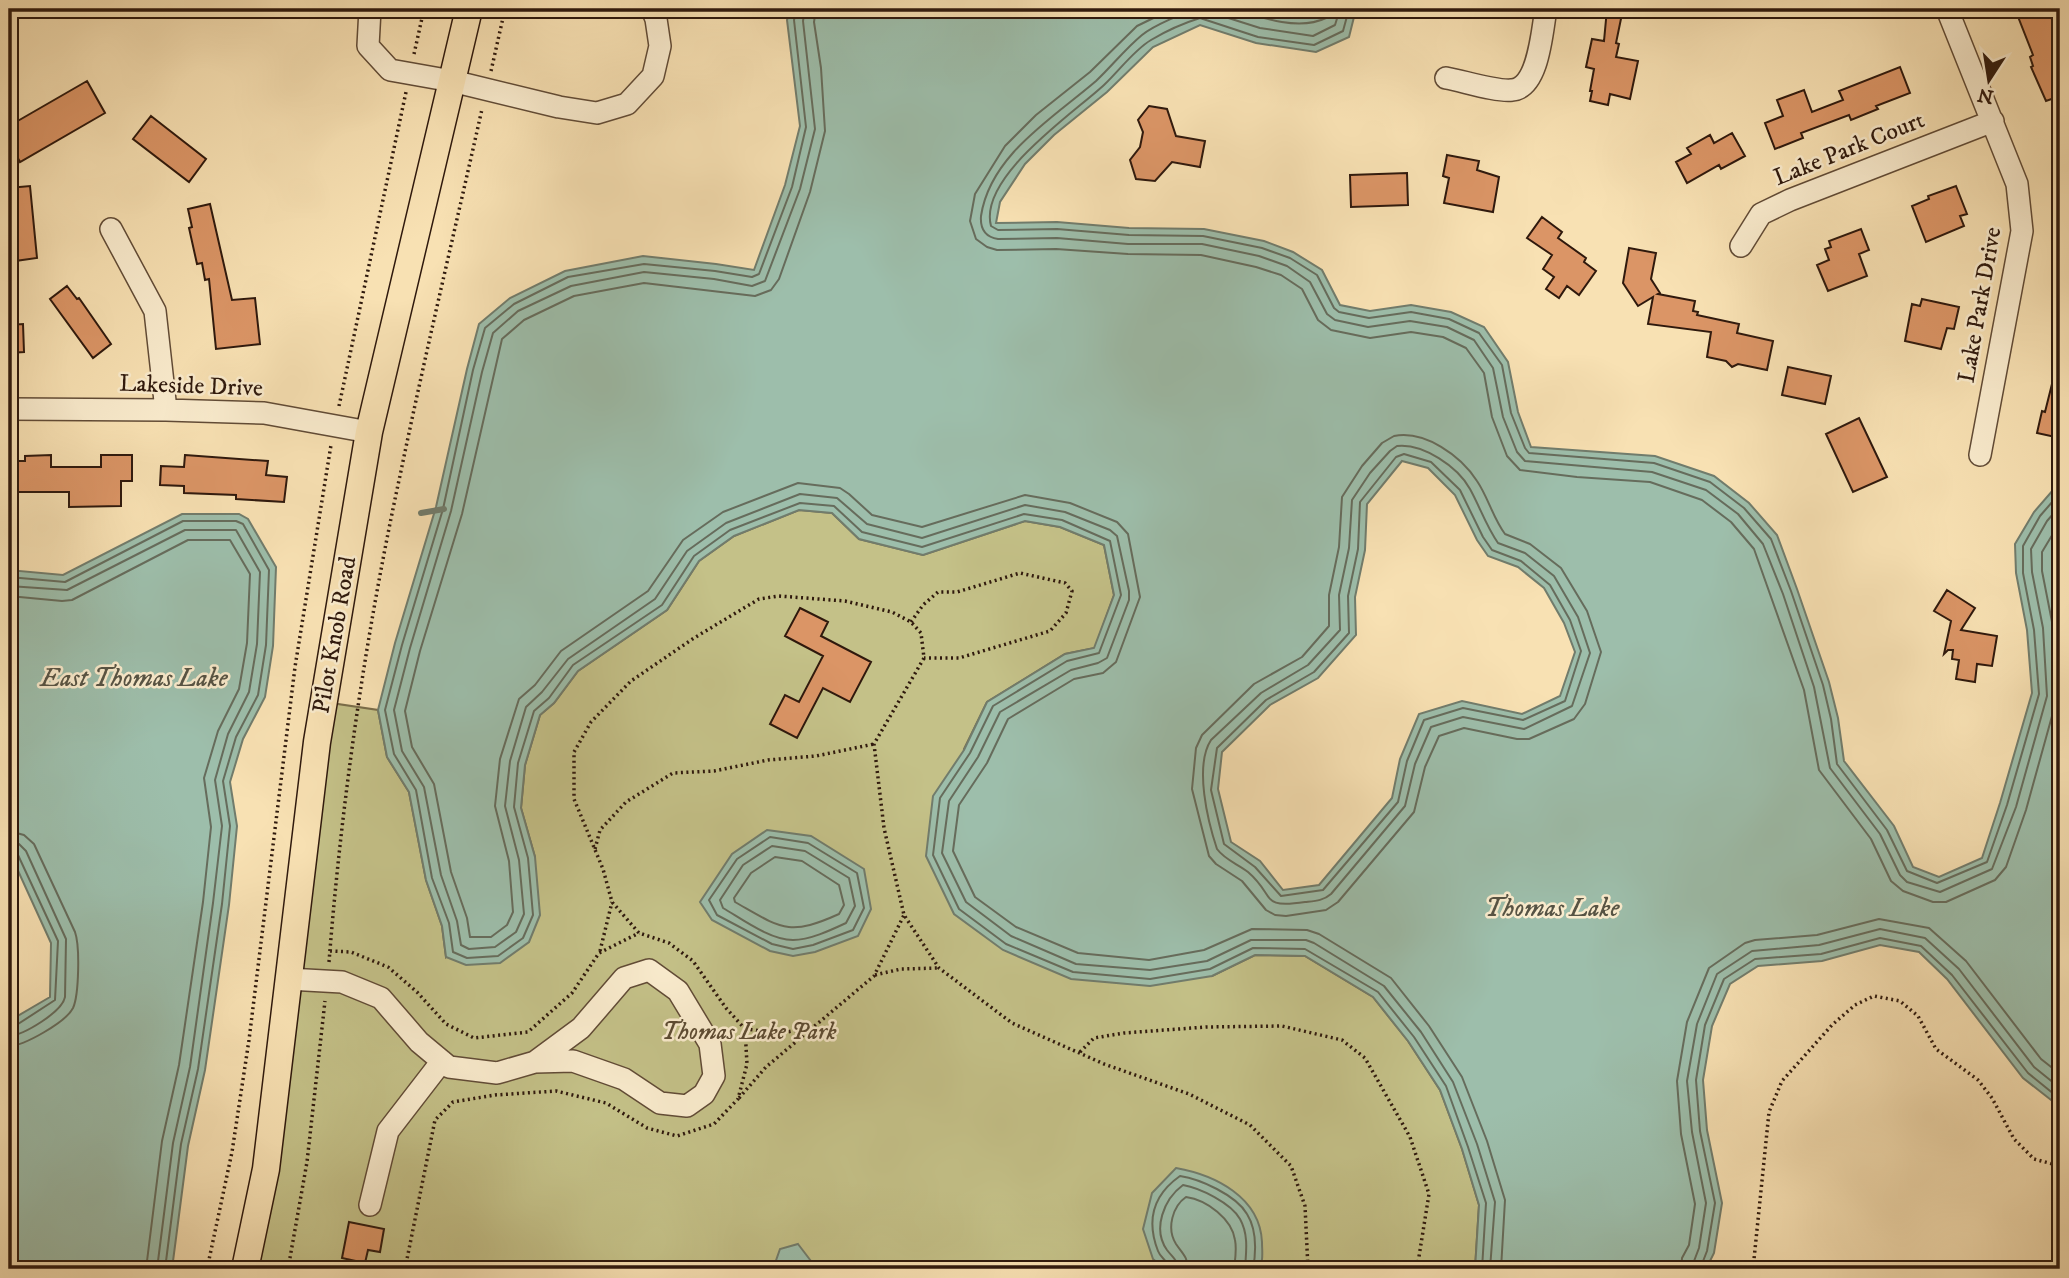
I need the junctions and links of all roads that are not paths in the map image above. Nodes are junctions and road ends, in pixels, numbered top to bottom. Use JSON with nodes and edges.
{"nodes":[{"id":1,"x":370,"y":9,"type":"edge"},
{"id":2,"x":469,"y":9,"type":"edge"},
{"id":3,"x":652,"y":9,"type":"edge"},
{"id":4,"x":1546,"y":9,"type":"edge"},
{"id":5,"x":1947,"y":9,"type":"edge"},
{"id":6,"x":1447,"y":78,"type":"dead end"},
{"id":7,"x":452,"y":81,"type":"junction"},
{"id":8,"x":1993,"y":121,"type":"junction"},
{"id":9,"x":111,"y":229,"type":"dead end"},
{"id":10,"x":1741,"y":246,"type":"dead end"},
{"id":11,"x":9,"y":409,"type":"edge"},
{"id":12,"x":166,"y":410,"type":"junction"},
{"id":13,"x":369,"y":432,"type":"junction"},
{"id":14,"x":1980,"y":455,"type":"dead end"},
{"id":15,"x":288,"y":979,"type":"junction"},
{"id":16,"x":442,"y":1061,"type":"junction"},
{"id":17,"x":535,"y":1062,"type":"junction"},
{"id":18,"x":370,"y":1205,"type":"dead end"},
{"id":19,"x":245,"y":1269,"type":"edge"}],
"edges":[{"from":1,"to":7,"type":"street"},
{"from":2,"to":7,"type":"main road","name":"Pilot Knob Road"},
{"from":3,"to":7,"type":"street"},
{"from":4,"to":6,"type":"street"},
{"from":5,"to":8,"type":"street","name":"Lake Park Drive"},
{"from":7,"to":13,"type":"main road","name":"Pilot Knob Road"},
{"from":8,"to":10,"type":"street","name":"Lake Park Court"},
{"from":8,"to":14,"type":"street","name":"Lake Park Drive"},
{"from":9,"to":12,"type":"street"},
{"from":11,"to":12,"type":"street","name":"Lakeside Drive"},
{"from":12,"to":13,"type":"street","name":"Lakeside Drive"},
{"from":13,"to":15,"type":"main road","name":"Pilot Knob Road"},
{"from":15,"to":16,"type":"street"},
{"from":15,"to":19,"type":"main road","name":"Pilot Knob Road"},
{"from":16,"to":17,"type":"street"},
{"from":16,"to":18,"type":"street"},
{"from":17,"to":17,"type":"street"}]}
